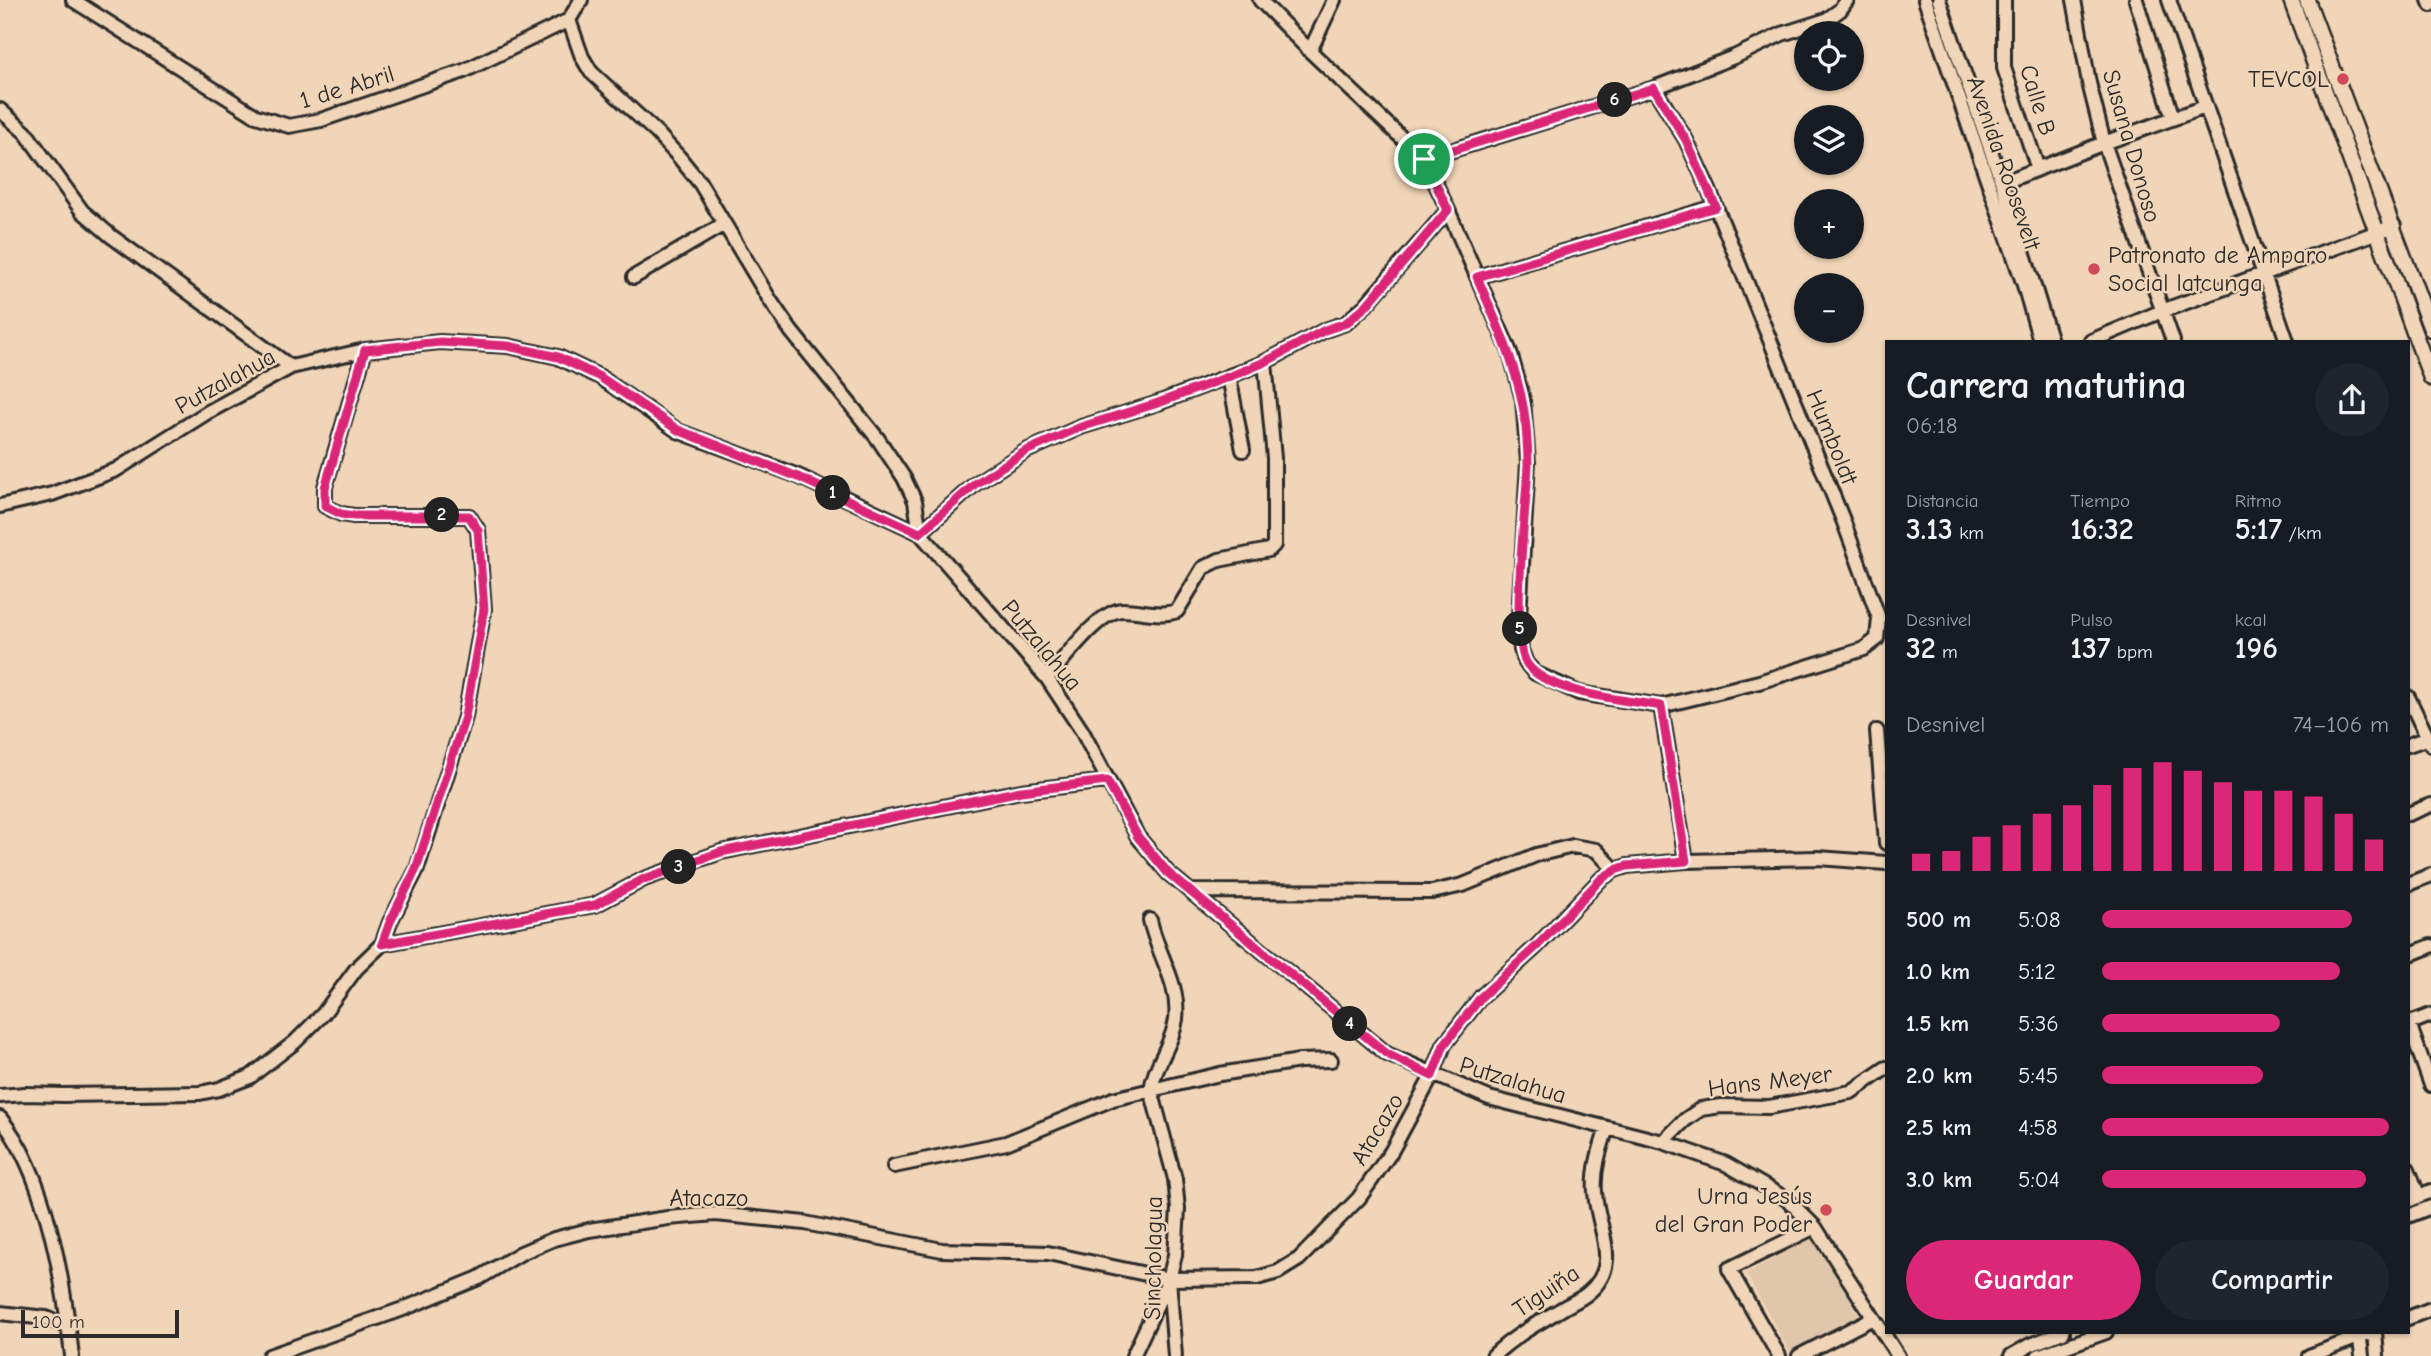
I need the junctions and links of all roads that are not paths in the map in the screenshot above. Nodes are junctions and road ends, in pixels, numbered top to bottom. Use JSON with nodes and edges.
{"nodes":[{"id":1,"x":73,"y":0,"type":"edge"},
{"id":2,"x":1260,"y":0,"type":"edge"},
{"id":3,"x":1334,"y":0,"type":"edge"},
{"id":4,"x":1847,"y":0,"type":"edge"},
{"id":5,"x":1926,"y":0,"type":"edge"},
{"id":6,"x":1939,"y":0,"type":"edge"},
{"id":7,"x":2004,"y":0,"type":"edge"},
{"id":8,"x":2074,"y":0,"type":"edge"},
{"id":9,"x":2136,"y":0,"type":"edge"},
{"id":10,"x":2169,"y":0,"type":"edge"},
{"id":11,"x":2291,"y":0,"type":"edge"},
{"id":12,"x":2307,"y":0,"type":"edge"},
{"id":13,"x":578,"y":1,"type":"edge"},
{"id":14,"x":569,"y":20,"type":"junction"},
{"id":15,"x":1310,"y":51,"type":"junction"},
{"id":16,"x":1654,"y":88,"type":"junction"},
{"id":17,"x":2205,"y":107,"type":"junction"},
{"id":18,"x":0,"y":110,"type":"edge"},
{"id":19,"x":2173,"y":118,"type":"junction"},
{"id":20,"x":2104,"y":142,"type":"junction"},
{"id":21,"x":1424,"y":159,"type":"junction"},
{"id":22,"x":2038,"y":169,"type":"junction"},
{"id":23,"x":2002,"y":183,"type":"junction"},
{"id":24,"x":1716,"y":207,"type":"junction"},
{"id":25,"x":1448,"y":210,"type":"junction"},
{"id":26,"x":724,"y":224,"type":"junction"},
{"id":27,"x":2394,"y":226,"type":"junction"},
{"id":28,"x":2377,"y":232,"type":"junction"},
{"id":29,"x":2265,"y":273,"type":"junction"},
{"id":30,"x":634,"y":277,"type":"dead end"},
{"id":31,"x":1477,"y":277,"type":"junction"},
{"id":32,"x":2162,"y":311,"type":"junction"},
{"id":33,"x":2431,"y":329,"type":"edge"},
{"id":34,"x":2040,"y":340,"type":"edge"},
{"id":35,"x":2051,"y":340,"type":"edge"},
{"id":36,"x":2093,"y":340,"type":"edge"},
{"id":37,"x":2173,"y":340,"type":"edge"},
{"id":38,"x":2287,"y":340,"type":"edge"},
{"id":39,"x":365,"y":350,"type":"junction"},
{"id":40,"x":1265,"y":362,"type":"junction"},
{"id":41,"x":291,"y":367,"type":"junction"},
{"id":42,"x":1229,"y":376,"type":"junction"},
{"id":43,"x":2431,"y":378,"type":"edge"},
{"id":44,"x":1243,"y":450,"type":"dead end"},
{"id":45,"x":0,"y":506,"type":"edge"},
{"id":46,"x":920,"y":533,"type":"junction"},
{"id":47,"x":1047,"y":678,"type":"junction"},
{"id":48,"x":2410,"y":700,"type":"edge"},
{"id":49,"x":1661,"y":706,"type":"junction"},
{"id":50,"x":1877,"y":732,"type":"dead end"},
{"id":51,"x":2429,"y":741,"type":"edge"},
{"id":52,"x":2410,"y":746,"type":"edge"},
{"id":53,"x":1107,"y":781,"type":"junction"},
{"id":54,"x":2431,"y":805,"type":"edge"},
{"id":55,"x":2410,"y":813,"type":"edge"},
{"id":56,"x":1885,"y":831,"type":"edge"},
{"id":57,"x":1686,"y":861,"type":"junction"},
{"id":58,"x":1885,"y":863,"type":"edge"},
{"id":59,"x":1615,"y":870,"type":"junction"},
{"id":60,"x":2431,"y":875,"type":"edge"},
{"id":61,"x":2410,"y":883,"type":"edge"},
{"id":62,"x":1192,"y":891,"type":"junction"},
{"id":63,"x":1150,"y":920,"type":"dead end"},
{"id":64,"x":382,"y":944,"type":"junction"},
{"id":65,"x":2431,"y":946,"type":"edge"},
{"id":66,"x":2410,"y":954,"type":"edge"},
{"id":67,"x":2431,"y":1015,"type":"edge"},
{"id":68,"x":2410,"y":1022,"type":"edge"},
{"id":69,"x":2410,"y":1028,"type":"edge"},
{"id":70,"x":1331,"y":1060,"type":"dead end"},
{"id":71,"x":1885,"y":1069,"type":"edge"},
{"id":72,"x":1432,"y":1076,"type":"junction"},
{"id":73,"x":2431,"y":1085,"type":"edge"},
{"id":74,"x":1151,"y":1090,"type":"junction"},
{"id":75,"x":0,"y":1096,"type":"edge"},
{"id":76,"x":0,"y":1118,"type":"edge"},
{"id":77,"x":1607,"y":1128,"type":"junction"},
{"id":78,"x":1663,"y":1142,"type":"junction"},
{"id":79,"x":894,"y":1166,"type":"dead end"},
{"id":80,"x":2410,"y":1174,"type":"edge"},
{"id":81,"x":2419,"y":1196,"type":"edge"},
{"id":82,"x":2431,"y":1207,"type":"edge"},
{"id":83,"x":2410,"y":1215,"type":"edge"},
{"id":84,"x":1815,"y":1227,"type":"junction"},
{"id":85,"x":1169,"y":1279,"type":"junction"},
{"id":86,"x":62,"y":1298,"type":"junction"},
{"id":87,"x":2431,"y":1309,"type":"edge"},
{"id":88,"x":0,"y":1313,"type":"edge"},
{"id":89,"x":2410,"y":1317,"type":"edge"},
{"id":90,"x":46,"y":1318,"type":"junction"},
{"id":91,"x":1873,"y":1318,"type":"junction"},
{"id":92,"x":67,"y":1326,"type":"junction"},
{"id":93,"x":2058,"y":1334,"type":"edge"},
{"id":94,"x":2100,"y":1334,"type":"edge"},
{"id":95,"x":2364,"y":1334,"type":"edge"},
{"id":96,"x":2367,"y":1334,"type":"edge"},
{"id":97,"x":2367,"y":1334,"type":"edge"},
{"id":98,"x":72,"y":1356,"type":"edge"},
{"id":99,"x":269,"y":1356,"type":"edge"},
{"id":100,"x":1133,"y":1356,"type":"edge"},
{"id":101,"x":1175,"y":1356,"type":"edge"},
{"id":102,"x":1493,"y":1356,"type":"edge"},
{"id":103,"x":1779,"y":1356,"type":"edge"},
{"id":104,"x":1799,"y":1356,"type":"edge"},
{"id":105,"x":1898,"y":1356,"type":"edge"},
{"id":106,"x":2011,"y":1356,"type":"edge"},
{"id":107,"x":2038,"y":1356,"type":"edge"},
{"id":108,"x":2309,"y":1356,"type":"edge"},
{"id":109,"x":2361,"y":1356,"type":"edge"},
{"id":110,"x":2377,"y":1356,"type":"edge"}],
"edges":[{"from":1,"to":14,"type":"street","name":"1 de Abril"},
{"from":2,"to":15,"type":"street"},
{"from":3,"to":15,"type":"street"},
{"from":4,"to":16,"type":"street"},
{"from":5,"to":34,"type":"street","name":"Avenida Roosevelt"},
{"from":6,"to":23,"type":"street","name":"Avenida Roosevelt"},
{"from":7,"to":22,"type":"street","name":"Calle B"},
{"from":8,"to":20,"type":"street","name":"Susana Donoso"},
{"from":9,"to":19,"type":"street"},
{"from":10,"to":17,"type":"street"},
{"from":11,"to":28,"type":"main road"},
{"from":12,"to":27,"type":"main road"},
{"from":13,"to":14,"type":"street"},
{"from":14,"to":26,"type":"street"},
{"from":15,"to":21,"type":"street"},
{"from":16,"to":21,"type":"street"},
{"from":16,"to":24,"type":"street","name":"Humboldt"},
{"from":17,"to":19,"type":"street"},
{"from":17,"to":29,"type":"street"},
{"from":18,"to":41,"type":"street"},
{"from":19,"to":20,"type":"street"},
{"from":20,"to":22,"type":"street"},
{"from":20,"to":32,"type":"street","name":"Susana Donoso"},
{"from":21,"to":25,"type":"street"},
{"from":22,"to":23,"type":"street"},
{"from":23,"to":35,"type":"street","name":"Avenida Roosevelt"},
{"from":24,"to":31,"type":"street"},
{"from":24,"to":49,"type":"street","name":"Humboldt"},
{"from":25,"to":31,"type":"street"},
{"from":25,"to":40,"type":"street"},
{"from":26,"to":30,"type":"street"},
{"from":26,"to":46,"type":"street"},
{"from":27,"to":28,"type":"street"},
{"from":27,"to":33,"type":"main road"},
{"from":28,"to":29,"type":"street"},
{"from":28,"to":43,"type":"main road"},
{"from":29,"to":32,"type":"street"},
{"from":29,"to":38,"type":"street"},
{"from":31,"to":49,"type":"street"},
{"from":32,"to":36,"type":"street"},
{"from":32,"to":37,"type":"street","name":"Susana Donoso"},
{"from":39,"to":41,"type":"street","name":"Putzalahua"},
{"from":39,"to":46,"type":"street","name":"Putzalahua"},
{"from":39,"to":64,"type":"street"},
{"from":40,"to":42,"type":"street"},
{"from":40,"to":47,"type":"street"},
{"from":41,"to":45,"type":"street","name":"Putzalahua"},
{"from":42,"to":44,"type":"street"},
{"from":42,"to":46,"type":"street"},
{"from":46,"to":47,"type":"street","name":"Putzalahua"},
{"from":47,"to":53,"type":"street","name":"Putzalahua"},
{"from":48,"to":51,"type":"street"},
{"from":49,"to":57,"type":"street"},
{"from":50,"to":56,"type":"street"},
{"from":51,"to":52,"type":"street"},
{"from":53,"to":62,"type":"street","name":"Putzalahua"},
{"from":53,"to":64,"type":"street"},
{"from":54,"to":55,"type":"street"},
{"from":57,"to":58,"type":"street"},
{"from":57,"to":59,"type":"street"},
{"from":59,"to":62,"type":"street"},
{"from":59,"to":72,"type":"street","name":"Atacazo"},
{"from":60,"to":61,"type":"street"},
{"from":62,"to":72,"type":"street","name":"Putzalahua"},
{"from":63,"to":74,"type":"street"},
{"from":64,"to":75,"type":"street"},
{"from":65,"to":66,"type":"street"},
{"from":67,"to":68,"type":"street"},
{"from":69,"to":73,"type":"street"},
{"from":70,"to":74,"type":"street"},
{"from":71,"to":78,"type":"street","name":"Hans Meyer"},
{"from":72,"to":77,"type":"street","name":"Putzalahua"},
{"from":72,"to":85,"type":"street","name":"Atacazo"},
{"from":74,"to":79,"type":"street"},
{"from":74,"to":85,"type":"street","name":"Sincholagua"},
{"from":76,"to":86,"type":"street"},
{"from":77,"to":78,"type":"street","name":"Putzalahua"},
{"from":77,"to":102,"type":"street","name":"Tiguiña"},
{"from":78,"to":84,"type":"street","name":"Putzalahua"},
{"from":80,"to":81,"type":"street"},
{"from":82,"to":83,"type":"street"},
{"from":84,"to":91,"type":"street","name":"Putzalahua"},
{"from":84,"to":103,"type":"street"},
{"from":85,"to":99,"type":"street","name":"Atacazo"},
{"from":85,"to":100,"type":"street"},
{"from":85,"to":101,"type":"street","name":"Sincholagua"},
{"from":86,"to":90,"type":"street"},
{"from":86,"to":92,"type":"street"},
{"from":87,"to":89,"type":"street"},
{"from":88,"to":90,"type":"street"},
{"from":90,"to":92,"type":"street"},
{"from":91,"to":104,"type":"street"},
{"from":91,"to":105,"type":"street","name":"Putzalahua"},
{"from":92,"to":98,"type":"street"},
{"from":93,"to":106,"type":"street"},
{"from":94,"to":107,"type":"street"},
{"from":95,"to":108,"type":"street"},
{"from":96,"to":109,"type":"street"},
{"from":97,"to":110,"type":"street"}]}
